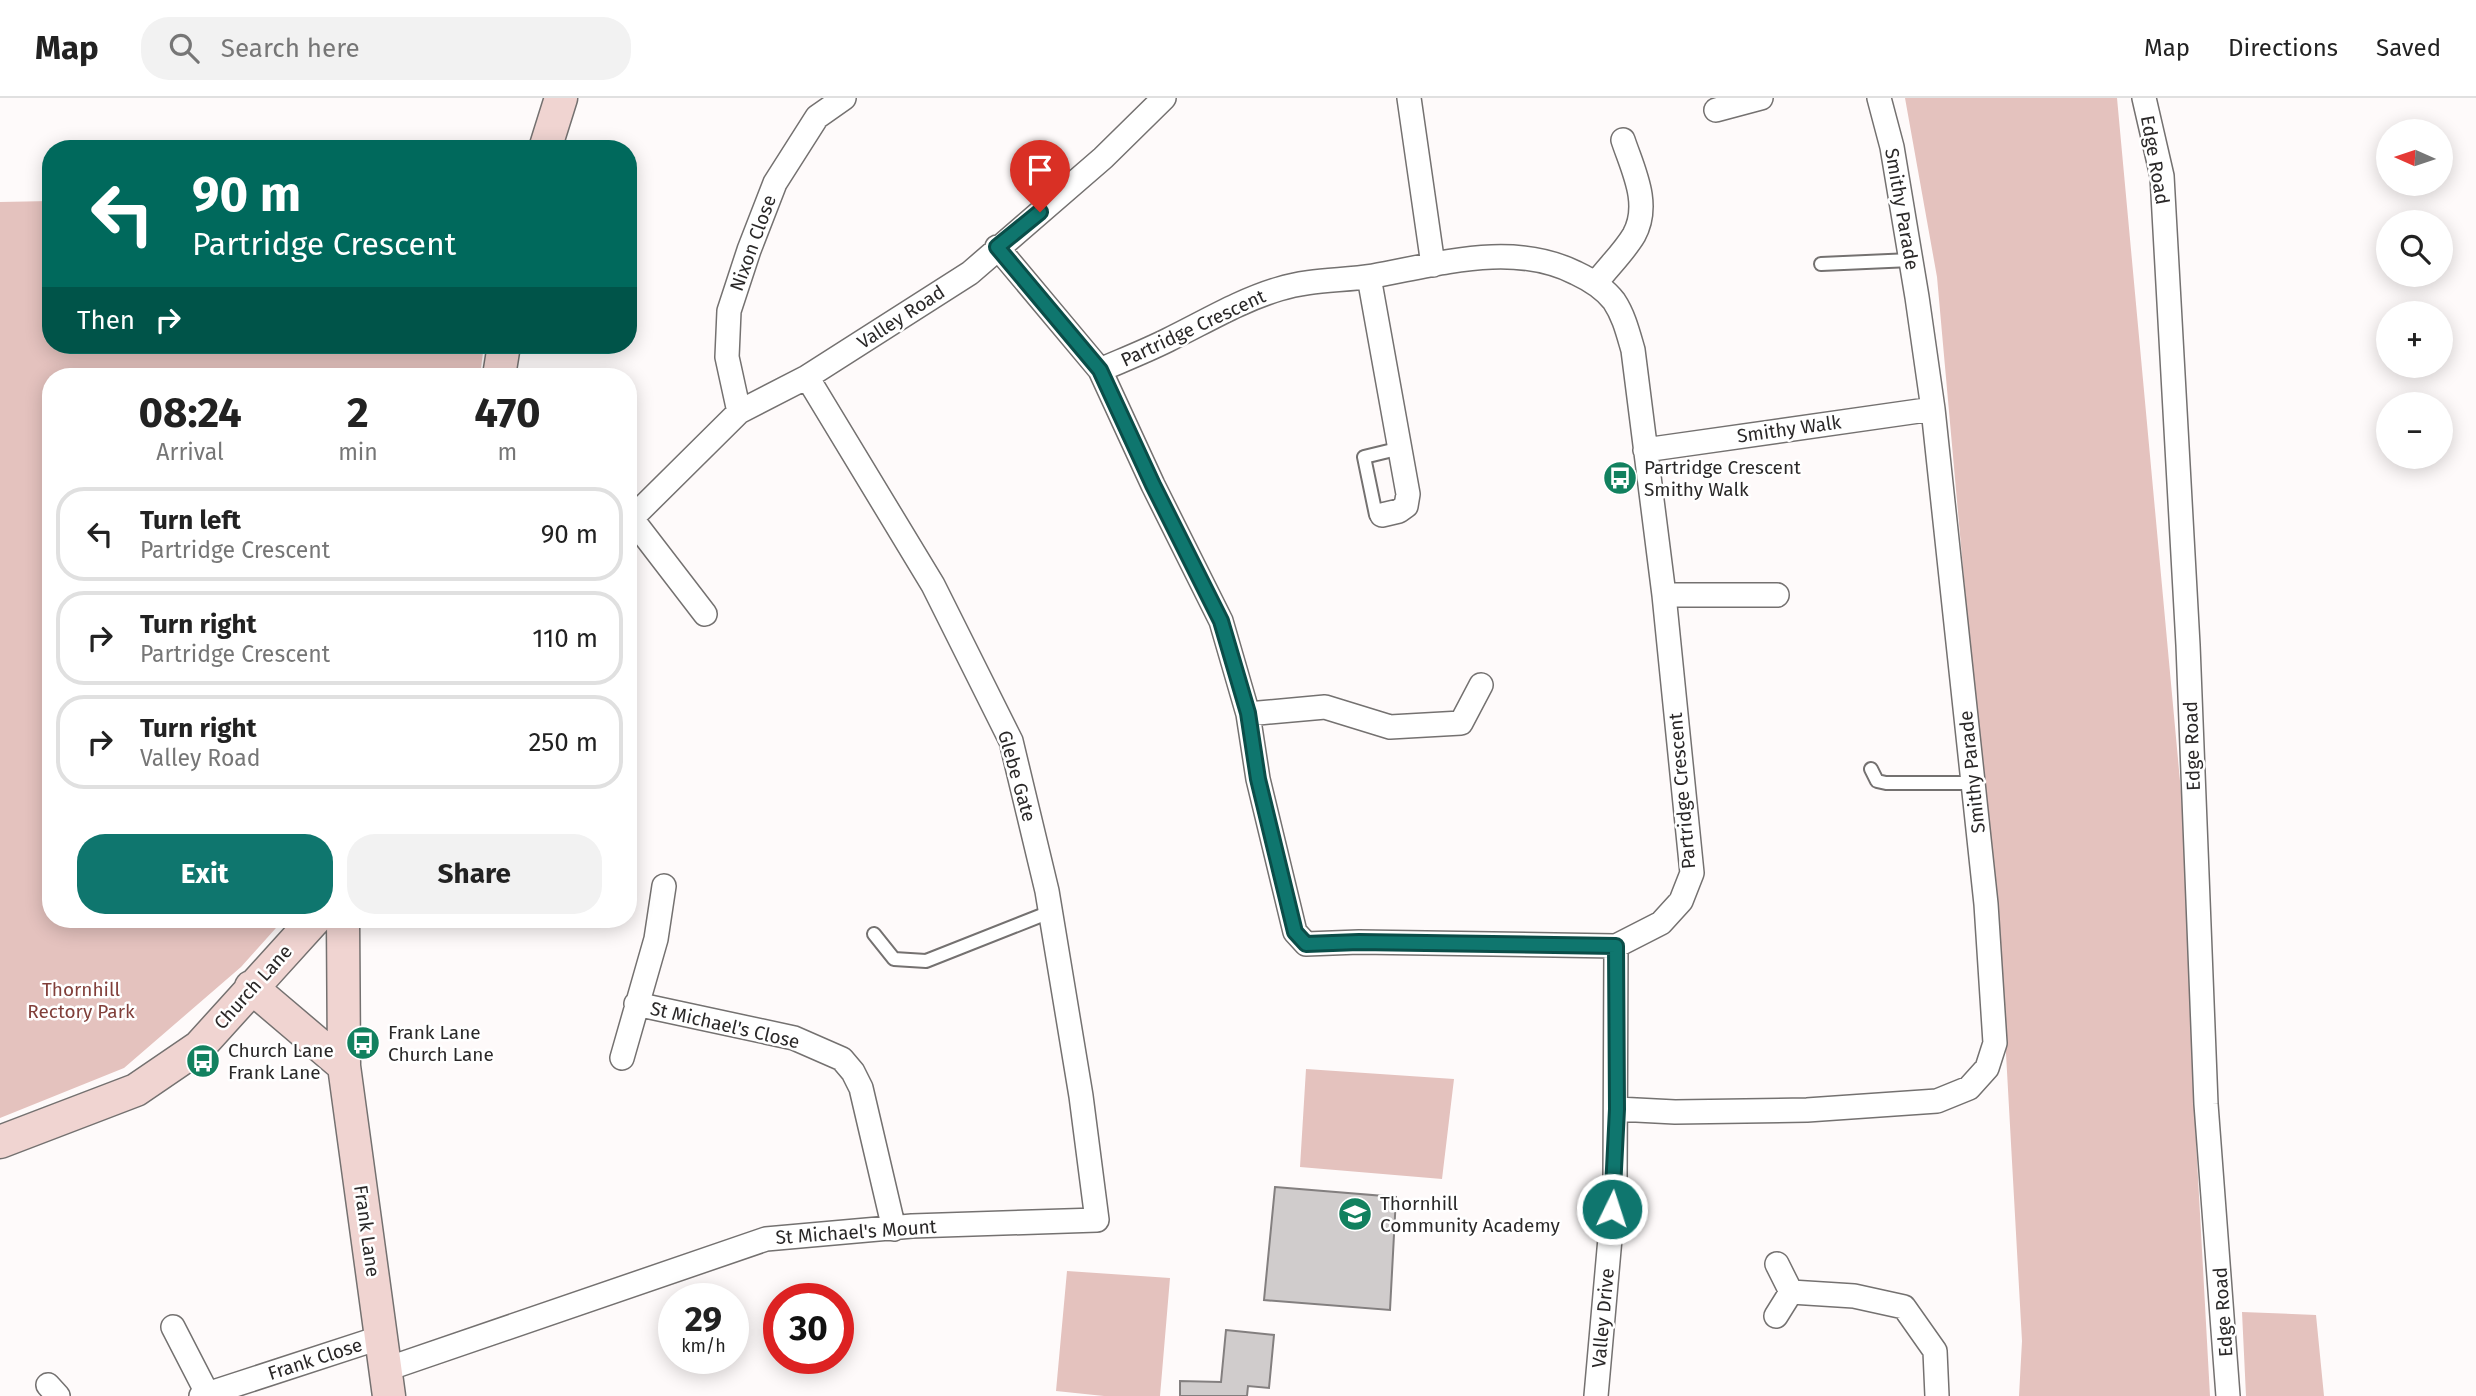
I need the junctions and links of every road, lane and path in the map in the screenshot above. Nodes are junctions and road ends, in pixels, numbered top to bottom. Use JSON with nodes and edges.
{"nodes":[{"id":1,"x":561,"y":98,"type":"edge"},
{"id":2,"x":844,"y":98,"type":"edge"},
{"id":3,"x":1164,"y":98,"type":"edge"},
{"id":4,"x":1409,"y":98,"type":"edge"},
{"id":5,"x":1761,"y":98,"type":"edge"},
{"id":6,"x":1879,"y":98,"type":"edge"},
{"id":7,"x":2144,"y":98,"type":"edge"},
{"id":8,"x":1716,"y":110,"type":"dead end"},
{"id":9,"x":548,"y":140,"type":"edge"},
{"id":10,"x":1623,"y":140,"type":"dead end"},
{"id":11,"x":997,"y":247,"type":"junction"},
{"id":12,"x":1911,"y":260,"type":"junction"},
{"id":13,"x":1821,"y":264,"type":"dead end"},
{"id":14,"x":1433,"y":265,"type":"junction"},
{"id":15,"x":1369,"y":276,"type":"junction"},
{"id":16,"x":1596,"y":283,"type":"junction"},
{"id":17,"x":1100,"y":370,"type":"junction"},
{"id":18,"x":807,"y":377,"type":"junction"},
{"id":19,"x":1933,"y":409,"type":"junction"},
{"id":20,"x":739,"y":412,"type":"junction"},
{"id":21,"x":1401,"y":448,"type":"junction"},
{"id":22,"x":1645,"y":450,"type":"junction"},
{"id":23,"x":637,"y":513,"type":"edge"},
{"id":24,"x":1382,"y":515,"type":"joint"},
{"id":25,"x":637,"y":529,"type":"edge"},
{"id":26,"x":1664,"y":595,"type":"junction"},
{"id":27,"x":1777,"y":595,"type":"dead end"},
{"id":28,"x":705,"y":614,"type":"dead end"},
{"id":29,"x":1481,"y":685,"type":"dead end"},
{"id":30,"x":1248,"y":713,"type":"junction"},
{"id":31,"x":1871,"y":769,"type":"dead end"},
{"id":32,"x":1973,"y":783,"type":"junction"},
{"id":33,"x":664,"y":886,"type":"dead end"},
{"id":34,"x":1051,"y":912,"type":"junction"},
{"id":35,"x":307,"y":928,"type":"edge"},
{"id":36,"x":343,"y":928,"type":"edge"},
{"id":37,"x":874,"y":933,"type":"dead end"},
{"id":38,"x":1616,"y":946,"type":"junction"},
{"id":39,"x":251,"y":987,"type":"junction"},
{"id":40,"x":636,"y":1004,"type":"junction"},
{"id":41,"x":622,"y":1058,"type":"dead end"},
{"id":42,"x":344,"y":1066,"type":"junction"},
{"id":43,"x":1617,"y":1109,"type":"junction"},
{"id":44,"x":0,"y":1142,"type":"edge"},
{"id":45,"x":1097,"y":1220,"type":"joint"},
{"id":46,"x":894,"y":1229,"type":"junction"},
{"id":47,"x":1777,"y":1264,"type":"dead end"},
{"id":48,"x":1791,"y":1292,"type":"junction"},
{"id":49,"x":1776,"y":1316,"type":"dead end"},
{"id":50,"x":173,"y":1327,"type":"dead end"},
{"id":51,"x":382,"y":1337,"type":"junction"},
{"id":52,"x":386,"y":1383,"type":"edge"},
{"id":53,"x":204,"y":1394,"type":"edge"},
{"id":54,"x":1597,"y":1396,"type":"edge"},
{"id":55,"x":1937,"y":1396,"type":"edge"},
{"id":56,"x":2228,"y":1396,"type":"edge"}],
"edges":[{"from":1,"to":9,"type":"street"},
{"from":2,"to":20,"type":"street","name":"Nixon Close"},
{"from":3,"to":11,"type":"street","name":"Valley Road"},
{"from":4,"to":14,"type":"street"},
{"from":5,"to":8,"type":"street"},
{"from":6,"to":12,"type":"street","name":"Smithy Parade"},
{"from":7,"to":56,"type":"street","name":"Edge Road"},
{"from":10,"to":16,"type":"street"},
{"from":11,"to":17,"type":"street","name":"Partridge Crescent"},
{"from":11,"to":18,"type":"street","name":"Valley Road"},
{"from":12,"to":13,"type":"lane"},
{"from":12,"to":19,"type":"street","name":"Smithy Parade"},
{"from":14,"to":15,"type":"street","name":"Partridge Crescent"},
{"from":14,"to":16,"type":"street","name":"Partridge Crescent"},
{"from":15,"to":17,"type":"street","name":"Partridge Crescent"},
{"from":15,"to":21,"type":"street"},
{"from":16,"to":22,"type":"street","name":"Partridge Crescent"},
{"from":17,"to":30,"type":"street","name":"Partridge Crescent"},
{"from":18,"to":20,"type":"street","name":"Valley Road"},
{"from":18,"to":34,"type":"street","name":"Glebe Gate"},
{"from":19,"to":22,"type":"street","name":"Smithy Walk"},
{"from":19,"to":32,"type":"street","name":"Smithy Parade"},
{"from":20,"to":23,"type":"street","name":"Valley Road"},
{"from":21,"to":24,"type":"street"},
{"from":21,"to":24,"type":"lane"},
{"from":22,"to":26,"type":"street","name":"Partridge Crescent"},
{"from":25,"to":28,"type":"street"},
{"from":26,"to":27,"type":"street"},
{"from":26,"to":38,"type":"street","name":"Partridge Crescent"},
{"from":29,"to":30,"type":"street"},
{"from":30,"to":38,"type":"street","name":"Partridge Crescent"},
{"from":31,"to":32,"type":"lane"},
{"from":32,"to":43,"type":"street","name":"Smithy Parade"},
{"from":33,"to":40,"type":"street","name":"St Michael's Close"},
{"from":34,"to":37,"type":"lane"},
{"from":34,"to":45,"type":"street","name":"Glebe Gate"},
{"from":35,"to":39,"type":"street","name":"Church Lane"},
{"from":36,"to":42,"type":"street","name":"Frank Lane"},
{"from":38,"to":43,"type":"street","name":"Valley Drive"},
{"from":39,"to":42,"type":"street"},
{"from":39,"to":44,"type":"street","name":"Church Lane"},
{"from":40,"to":41,"type":"street","name":"St Michael's Close"},
{"from":40,"to":46,"type":"street","name":"St Michael's Close"},
{"from":42,"to":51,"type":"street","name":"Frank Lane"},
{"from":43,"to":54,"type":"street","name":"Valley Drive"},
{"from":45,"to":46,"type":"street","name":"St Michael's Mount"},
{"from":46,"to":52,"type":"street","name":"St Michael's Mount"},
{"from":47,"to":48,"type":"street"},
{"from":48,"to":49,"type":"street"},
{"from":48,"to":55,"type":"street"},
{"from":50,"to":53,"type":"street","name":"Frank Close"},
{"from":51,"to":52,"type":"street","name":"Frank Lane"},
{"from":51,"to":53,"type":"street","name":"Frank Close"}]}
